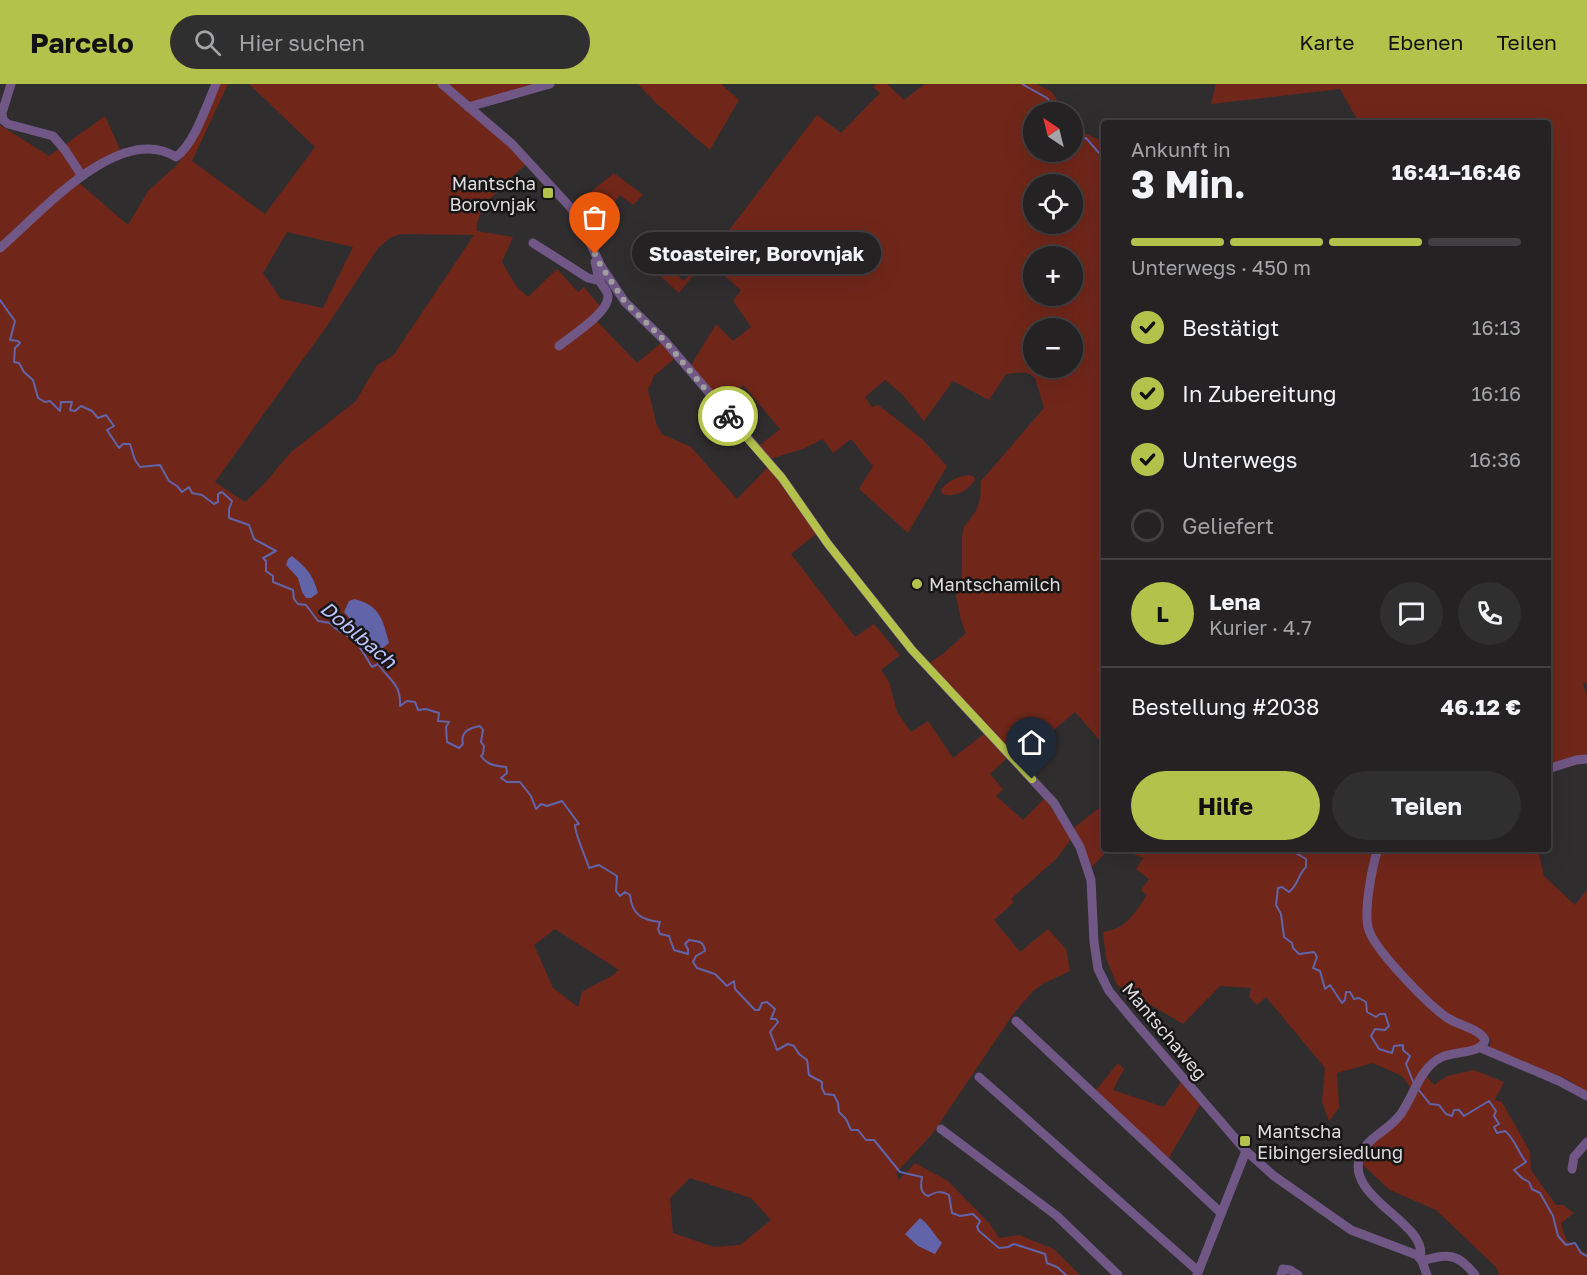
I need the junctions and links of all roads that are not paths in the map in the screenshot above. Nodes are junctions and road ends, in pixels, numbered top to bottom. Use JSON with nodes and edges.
{"nodes":[{"id":1,"x":12,"y":84,"type":"edge"},
{"id":2,"x":216,"y":84,"type":"edge"},
{"id":3,"x":442,"y":84,"type":"edge"},
{"id":4,"x":550,"y":84,"type":"edge"},
{"id":5,"x":468,"y":107,"type":"junction"},
{"id":6,"x":81,"y":176,"type":"junction"},
{"id":7,"x":533,"y":243,"type":"dead end"},
{"id":8,"x":592,"y":247,"type":"junction"},
{"id":9,"x":0,"y":248,"type":"edge"},
{"id":10,"x":600,"y":281,"type":"junction"},
{"id":11,"x":607,"y":292,"type":"junction"},
{"id":12,"x":625,"y":302,"type":"junction"},
{"id":13,"x":559,"y":346,"type":"dead end"},
{"id":14,"x":1587,"y":759,"type":"edge"},
{"id":15,"x":1551,"y":768,"type":"edge"},
{"id":16,"x":1377,"y":852,"type":"edge"},
{"id":17,"x":1016,"y":1021,"type":"dead end"},
{"id":18,"x":1481,"y":1048,"type":"junction"},
{"id":19,"x":979,"y":1077,"type":"dead end"},
{"id":20,"x":1587,"y":1096,"type":"edge"},
{"id":21,"x":941,"y":1129,"type":"dead end"},
{"id":22,"x":1587,"y":1142,"type":"edge"},
{"id":23,"x":1246,"y":1151,"type":"junction"},
{"id":24,"x":1572,"y":1169,"type":"dead end"},
{"id":25,"x":1221,"y":1213,"type":"junction"},
{"id":26,"x":1421,"y":1259,"type":"junction"},
{"id":27,"x":1198,"y":1273,"type":"edge"},
{"id":28,"x":1118,"y":1275,"type":"edge"},
{"id":29,"x":1281,"y":1275,"type":"edge"},
{"id":30,"x":1298,"y":1275,"type":"edge"},
{"id":31,"x":1427,"y":1275,"type":"edge"},
{"id":32,"x":1475,"y":1275,"type":"edge"}],
"edges":[{"from":1,"to":6,"type":"street"},
{"from":2,"to":6,"type":"street"},
{"from":3,"to":5,"type":"street","name":"Mantschaweg"},
{"from":4,"to":5,"type":"street"},
{"from":5,"to":8,"type":"street","name":"Mantschaweg"},
{"from":6,"to":9,"type":"street"},
{"from":7,"to":10,"type":"street"},
{"from":8,"to":10,"type":"street"},
{"from":8,"to":12,"type":"street","name":"Mantschaweg"},
{"from":10,"to":11,"type":"street"},
{"from":11,"to":12,"type":"street"},
{"from":11,"to":13,"type":"street"},
{"from":12,"to":23,"type":"street","name":"Mantschaweg"},
{"from":14,"to":15,"type":"street"},
{"from":16,"to":18,"type":"street"},
{"from":17,"to":25,"type":"street"},
{"from":18,"to":20,"type":"street"},
{"from":18,"to":26,"type":"street"},
{"from":19,"to":27,"type":"street"},
{"from":21,"to":28,"type":"street"},
{"from":22,"to":24,"type":"street"},
{"from":23,"to":25,"type":"street"},
{"from":23,"to":26,"type":"street","name":"Mantschaweg"},
{"from":25,"to":27,"type":"street"},
{"from":26,"to":31,"type":"street"},
{"from":26,"to":32,"type":"street"},
{"from":29,"to":30,"type":"street"}]}
